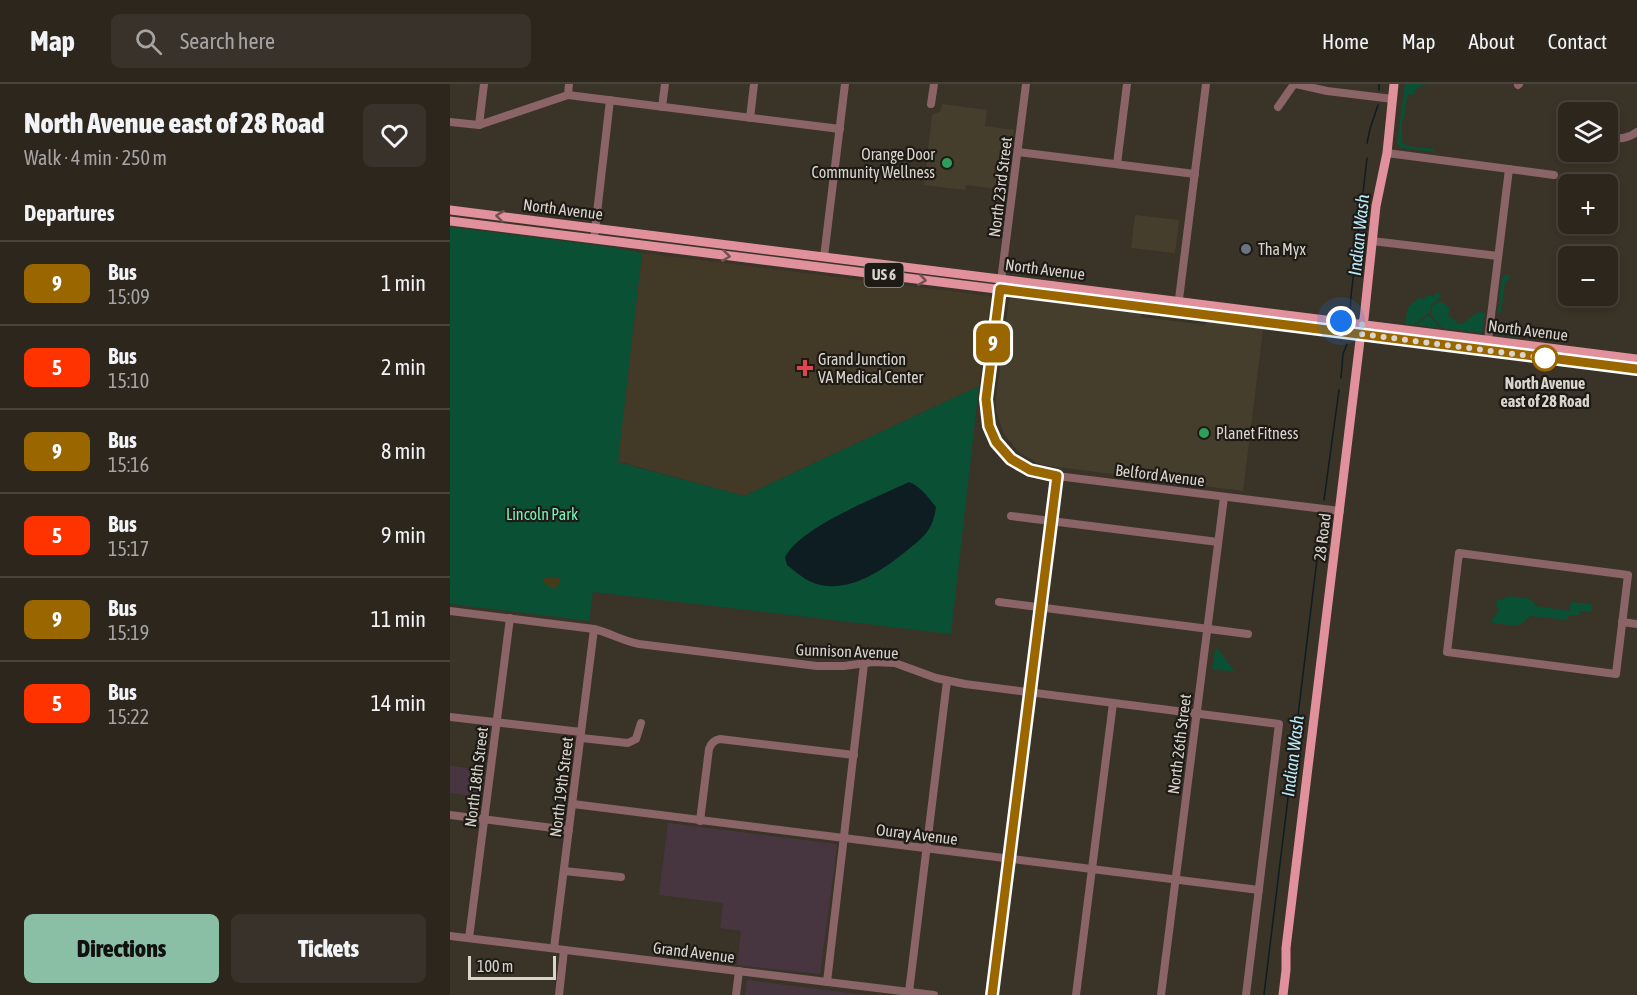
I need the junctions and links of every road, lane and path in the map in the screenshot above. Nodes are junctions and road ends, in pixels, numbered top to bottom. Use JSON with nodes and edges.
{"nodes":[{"id":1,"x":484,"y":84,"type":"edge"},
{"id":2,"x":569,"y":84,"type":"edge"},
{"id":3,"x":664,"y":84,"type":"edge"},
{"id":4,"x":754,"y":84,"type":"edge"},
{"id":5,"x":845,"y":84,"type":"edge"},
{"id":6,"x":934,"y":84,"type":"edge"},
{"id":7,"x":1026,"y":84,"type":"edge"},
{"id":8,"x":1127,"y":84,"type":"edge"},
{"id":9,"x":1206,"y":84,"type":"edge"},
{"id":10,"x":1295,"y":84,"type":"edge"},
{"id":11,"x":1394,"y":84,"type":"edge"},
{"id":12,"x":1328,"y":87,"type":"edge"},
{"id":13,"x":568,"y":95,"type":"junction"},
{"id":14,"x":1393,"y":99,"type":"junction"},
{"id":15,"x":610,"y":100,"type":"junction"},
{"id":16,"x":931,"y":104,"type":"dead end"},
{"id":17,"x":662,"y":107,"type":"junction"},
{"id":18,"x":1278,"y":107,"type":"dead end"},
{"id":19,"x":750,"y":118,"type":"junction"},
{"id":20,"x":450,"y":122,"type":"edge"},
{"id":21,"x":479,"y":125,"type":"junction"},
{"id":22,"x":840,"y":129,"type":"junction"},
{"id":23,"x":1637,"y":132,"type":"edge"},
{"id":24,"x":1618,"y":139,"type":"edge"},
{"id":25,"x":1018,"y":152,"type":"junction"},
{"id":26,"x":1387,"y":153,"type":"junction"},
{"id":27,"x":1117,"y":164,"type":"junction"},
{"id":28,"x":1509,"y":169,"type":"junction"},
{"id":29,"x":1195,"y":174,"type":"junction"},
{"id":30,"x":1554,"y":175,"type":"dead end"},
{"id":31,"x":450,"y":210,"type":"edge"},
{"id":32,"x":466,"y":212,"type":"junction"},
{"id":33,"x":450,"y":221,"type":"edge"},
{"id":34,"x":465,"y":223,"type":"junction"},
{"id":35,"x":595,"y":228,"type":"junction"},
{"id":36,"x":653,"y":236,"type":"junction"},
{"id":37,"x":594,"y":239,"type":"junction"},
{"id":38,"x":1372,"y":241,"type":"junction"},
{"id":39,"x":618,"y":242,"type":"junction"},
{"id":40,"x":714,"y":243,"type":"junction"},
{"id":41,"x":661,"y":248,"type":"junction"},
{"id":42,"x":752,"y":248,"type":"junction"},
{"id":43,"x":1498,"y":256,"type":"junction"},
{"id":44,"x":824,"y":257,"type":"junction"},
{"id":45,"x":750,"y":259,"type":"junction"},
{"id":46,"x":870,"y":262,"type":"junction"},
{"id":47,"x":788,"y":263,"type":"junction"},
{"id":48,"x":823,"y":267,"type":"junction"},
{"id":49,"x":1002,"y":279,"type":"junction"},
{"id":50,"x":1000,"y":289,"type":"junction"},
{"id":51,"x":1179,"y":301,"type":"junction"},
{"id":52,"x":1178,"y":312,"type":"junction"},
{"id":53,"x":1266,"y":312,"type":"junction"},
{"id":54,"x":1216,"y":316,"type":"junction"},
{"id":55,"x":1317,"y":318,"type":"junction"},
{"id":56,"x":1269,"y":323,"type":"junction"},
{"id":57,"x":1362,"y":324,"type":"junction"},
{"id":58,"x":1361,"y":334,"type":"junction"},
{"id":59,"x":1488,"y":340,"type":"junction"},
{"id":60,"x":1434,"y":344,"type":"junction"},
{"id":61,"x":1543,"y":347,"type":"junction"},
{"id":62,"x":1492,"y":351,"type":"junction"},
{"id":63,"x":1583,"y":352,"type":"junction"},
{"id":64,"x":1637,"y":359,"type":"edge"},
{"id":65,"x":1584,"y":363,"type":"junction"},
{"id":66,"x":1637,"y":369,"type":"edge"},
{"id":67,"x":992,"y":435,"type":"joint"},
{"id":68,"x":1057,"y":476,"type":"junction"},
{"id":69,"x":1224,"y":496,"type":"junction"},
{"id":70,"x":1340,"y":511,"type":"junction"},
{"id":71,"x":1011,"y":516,"type":"dead end"},
{"id":72,"x":1051,"y":521,"type":"junction"},
{"id":73,"x":1218,"y":542,"type":"junction"},
{"id":74,"x":999,"y":602,"type":"dead end"},
{"id":75,"x":1040,"y":608,"type":"junction"},
{"id":76,"x":450,"y":611,"type":"edge"},
{"id":77,"x":510,"y":618,"type":"junction"},
{"id":78,"x":1622,"y":622,"type":"junction"},
{"id":79,"x":1637,"y":624,"type":"edge"},
{"id":80,"x":1207,"y":628,"type":"junction"},
{"id":81,"x":594,"y":629,"type":"junction"},
{"id":82,"x":1248,"y":634,"type":"dead end"},
{"id":83,"x":864,"y":664,"type":"junction"},
{"id":84,"x":947,"y":681,"type":"junction"},
{"id":85,"x":1030,"y":692,"type":"junction"},
{"id":86,"x":1113,"y":703,"type":"junction"},
{"id":87,"x":1196,"y":713,"type":"junction"},
{"id":88,"x":450,"y":717,"type":"edge"},
{"id":89,"x":496,"y":722,"type":"junction"},
{"id":90,"x":641,"y":723,"type":"dead end"},
{"id":91,"x":581,"y":735,"type":"junction"},
{"id":92,"x":854,"y":755,"type":"junction"},
{"id":93,"x":573,"y":804,"type":"junction"},
{"id":94,"x":450,"y":815,"type":"edge"},
{"id":95,"x":484,"y":819,"type":"junction"},
{"id":96,"x":700,"y":821,"type":"junction"},
{"id":97,"x":569,"y":830,"type":"junction"},
{"id":98,"x":844,"y":838,"type":"junction"},
{"id":99,"x":926,"y":849,"type":"junction"},
{"id":100,"x":1010,"y":858,"type":"junction"},
{"id":101,"x":1092,"y":869,"type":"junction"},
{"id":102,"x":564,"y":871,"type":"junction"},
{"id":103,"x":621,"y":878,"type":"dead end"},
{"id":104,"x":1175,"y":879,"type":"junction"},
{"id":105,"x":1259,"y":890,"type":"junction"},
{"id":106,"x":450,"y":936,"type":"edge"},
{"id":107,"x":469,"y":938,"type":"junction"},
{"id":108,"x":554,"y":948,"type":"junction"},
{"id":109,"x":564,"y":950,"type":"junction"},
{"id":110,"x":739,"y":971,"type":"junction"},
{"id":111,"x":827,"y":982,"type":"junction"},
{"id":112,"x":909,"y":992,"type":"junction"},
{"id":113,"x":559,"y":995,"type":"edge"},
{"id":114,"x":736,"y":995,"type":"edge"},
{"id":115,"x":934,"y":995,"type":"edge"},
{"id":116,"x":992,"y":995,"type":"edge"},
{"id":117,"x":1076,"y":995,"type":"edge"},
{"id":118,"x":1161,"y":995,"type":"edge"},
{"id":119,"x":1246,"y":995,"type":"edge"},
{"id":120,"x":1283,"y":995,"type":"edge"}],
"edges":[{"from":1,"to":21,"type":"street"},
{"from":2,"to":13,"type":"street"},
{"from":3,"to":17,"type":"street"},
{"from":4,"to":19,"type":"street"},
{"from":5,"to":22,"type":"street"},
{"from":6,"to":16,"type":"street"},
{"from":7,"to":25,"type":"street","name":"North 23rd Street"},
{"from":8,"to":27,"type":"street"},
{"from":9,"to":29,"type":"street"},
{"from":10,"to":12,"type":"street"},
{"from":10,"to":18,"type":"street"},
{"from":11,"to":14,"type":"main road","name":"28 Road"},
{"from":12,"to":14,"type":"street"},
{"from":13,"to":15,"type":"street"},
{"from":13,"to":21,"type":"street"},
{"from":14,"to":26,"type":"main road","name":"28 Road"},
{"from":15,"to":17,"type":"street"},
{"from":15,"to":35,"type":"street"},
{"from":17,"to":19,"type":"street"},
{"from":19,"to":22,"type":"street"},
{"from":20,"to":21,"type":"street"},
{"from":22,"to":44,"type":"street"},
{"from":23,"to":24,"type":"street"},
{"from":25,"to":27,"type":"street"},
{"from":25,"to":49,"type":"street","name":"North 23rd Street"},
{"from":26,"to":28,"type":"street"},
{"from":26,"to":38,"type":"main road","name":"28 Road"},
{"from":27,"to":29,"type":"street"},
{"from":28,"to":30,"type":"street"},
{"from":28,"to":43,"type":"street"},
{"from":29,"to":51,"type":"street"},
{"from":31,"to":32,"type":"main road","name":"North Avenue","number":"US 6"},
{"from":32,"to":34,"type":"main road"},
{"from":35,"to":32,"type":"main road","name":"North Avenue","number":"US 6","one_way":true},
{"from":33,"to":34,"type":"main road","name":"North Avenue","number":"US 6"},
{"from":34,"to":37,"type":"main road","name":"North Avenue","number":"US 6"},
{"from":35,"to":36,"type":"main road","name":"North Avenue","number":"US 6"},
{"from":35,"to":37,"type":"street"},
{"from":36,"to":39,"type":"main road"},
{"from":36,"to":40,"type":"main road","name":"North Avenue","number":"US 6"},
{"from":37,"to":39,"type":"main road","name":"North Avenue","number":"US 6"},
{"from":38,"to":43,"type":"street"},
{"from":38,"to":57,"type":"main road","name":"28 Road"},
{"from":39,"to":41,"type":"main road","name":"North Avenue","number":"US 6"},
{"from":40,"to":41,"type":"main road"},
{"from":40,"to":42,"type":"main road","name":"North Avenue","number":"US 6"},
{"from":41,"to":45,"type":"main road","name":"North Avenue","number":"US 6","one_way":true},
{"from":42,"to":44,"type":"main road","name":"North Avenue","number":"US 6"},
{"from":42,"to":45,"type":"main road"},
{"from":43,"to":59,"type":"street"},
{"from":44,"to":46,"type":"main road","name":"North Avenue","number":"US 6"},
{"from":44,"to":47,"type":"main road"},
{"from":45,"to":47,"type":"main road","name":"North Avenue","number":"US 6"},
{"from":46,"to":48,"type":"main road"},
{"from":46,"to":49,"type":"main road","name":"North Avenue","number":"US 6"},
{"from":47,"to":48,"type":"main road","name":"North Avenue","number":"US 6"},
{"from":48,"to":50,"type":"main road","name":"North Avenue","number":"US 6","one_way":true},
{"from":49,"to":50,"type":"street","name":"North 23rd Street"},
{"from":49,"to":51,"type":"main road","name":"North Avenue","number":"US 6"},
{"from":50,"to":52,"type":"main road","name":"North Avenue","number":"US 6"},
{"from":50,"to":67,"type":"street","name":"North 23rd Street"},
{"from":51,"to":52,"type":"street"},
{"from":51,"to":53,"type":"main road","name":"North Avenue","number":"US 6"},
{"from":52,"to":54,"type":"main road","name":"North Avenue","number":"US 6"},
{"from":53,"to":54,"type":"main road"},
{"from":53,"to":55,"type":"main road","name":"North Avenue","number":"US 6"},
{"from":54,"to":56,"type":"main road","name":"North Avenue","number":"US 6"},
{"from":55,"to":56,"type":"main road"},
{"from":55,"to":57,"type":"main road","name":"North Avenue","number":"US 6"},
{"from":56,"to":58,"type":"main road","name":"North Avenue","number":"US 6"},
{"from":57,"to":58,"type":"main road","name":"28 Road"},
{"from":57,"to":59,"type":"main road","name":"North Avenue","number":"US 6"},
{"from":58,"to":60,"type":"main road","name":"North Avenue","number":"US 6"},
{"from":58,"to":70,"type":"main road","name":"28 Road"},
{"from":59,"to":60,"type":"main road"},
{"from":59,"to":61,"type":"main road","name":"North Avenue","number":"US 6"},
{"from":60,"to":62,"type":"main road","name":"North Avenue","number":"US 6"},
{"from":61,"to":62,"type":"main road"},
{"from":61,"to":63,"type":"main road","name":"North Avenue","number":"US 6"},
{"from":62,"to":65,"type":"main road","name":"North Avenue","number":"US 6"},
{"from":63,"to":64,"type":"main road","name":"North Avenue","number":"US 6"},
{"from":63,"to":65,"type":"main road"},
{"from":65,"to":66,"type":"main road","name":"North Avenue","number":"US 6"},
{"from":67,"to":68,"type":"street","name":"Belford Avenue"},
{"from":68,"to":69,"type":"street","name":"Belford Avenue"},
{"from":68,"to":72,"type":"street"},
{"from":69,"to":70,"type":"street","name":"Belford Avenue"},
{"from":69,"to":73,"type":"street","name":"North 26th Street"},
{"from":70,"to":120,"type":"main road","name":"28 Road"},
{"from":71,"to":72,"type":"street"},
{"from":72,"to":73,"type":"street"},
{"from":72,"to":75,"type":"street"},
{"from":73,"to":80,"type":"street","name":"North 26th Street"},
{"from":74,"to":75,"type":"street"},
{"from":75,"to":80,"type":"street"},
{"from":75,"to":85,"type":"street"},
{"from":76,"to":77,"type":"street","name":"Gunnison Avenue"},
{"from":77,"to":81,"type":"street","name":"Gunnison Avenue"},
{"from":77,"to":89,"type":"street","name":"North 18th Street"},
{"from":78,"to":78,"type":"street"},
{"from":78,"to":79,"type":"street"},
{"from":80,"to":82,"type":"street"},
{"from":80,"to":87,"type":"street","name":"North 26th Street"},
{"from":81,"to":83,"type":"street","name":"Gunnison Avenue"},
{"from":81,"to":91,"type":"street","name":"North 19th Street"},
{"from":83,"to":84,"type":"street","name":"Gunnison Avenue"},
{"from":83,"to":92,"type":"street"},
{"from":84,"to":85,"type":"street","name":"Gunnison Avenue"},
{"from":84,"to":99,"type":"street"},
{"from":85,"to":86,"type":"street","name":"Gunnison Avenue"},
{"from":85,"to":100,"type":"street"},
{"from":86,"to":87,"type":"street","name":"Gunnison Avenue"},
{"from":86,"to":101,"type":"street"},
{"from":87,"to":104,"type":"street","name":"North 26th Street"},
{"from":87,"to":105,"type":"street","name":"Gunnison Avenue"},
{"from":88,"to":89,"type":"street"},
{"from":89,"to":91,"type":"street"},
{"from":89,"to":95,"type":"street","name":"North 18th Street"},
{"from":90,"to":91,"type":"street"},
{"from":91,"to":93,"type":"street","name":"North 19th Street"},
{"from":92,"to":96,"type":"street"},
{"from":92,"to":98,"type":"street"},
{"from":93,"to":96,"type":"street","name":"Ouray Avenue"},
{"from":93,"to":97,"type":"street","name":"North 19th Street"},
{"from":94,"to":95,"type":"street"},
{"from":95,"to":97,"type":"street"},
{"from":95,"to":107,"type":"street","name":"North 18th Street"},
{"from":96,"to":98,"type":"street","name":"Ouray Avenue"},
{"from":97,"to":102,"type":"street","name":"North 19th Street"},
{"from":98,"to":99,"type":"street","name":"Ouray Avenue"},
{"from":98,"to":111,"type":"street"},
{"from":99,"to":100,"type":"street","name":"Ouray Avenue"},
{"from":99,"to":112,"type":"street"},
{"from":100,"to":101,"type":"street","name":"Ouray Avenue"},
{"from":100,"to":116,"type":"street"},
{"from":101,"to":104,"type":"street","name":"Ouray Avenue"},
{"from":101,"to":117,"type":"street"},
{"from":102,"to":103,"type":"street"},
{"from":102,"to":108,"type":"street","name":"North 19th Street"},
{"from":104,"to":105,"type":"street","name":"Ouray Avenue"},
{"from":104,"to":118,"type":"street","name":"North 26th Street"},
{"from":105,"to":119,"type":"street"},
{"from":106,"to":107,"type":"street","name":"Grand Avenue"},
{"from":107,"to":108,"type":"street","name":"Grand Avenue"},
{"from":108,"to":109,"type":"street","name":"Grand Avenue"},
{"from":109,"to":110,"type":"street","name":"Grand Avenue"},
{"from":109,"to":113,"type":"street"},
{"from":110,"to":111,"type":"street","name":"Grand Avenue"},
{"from":110,"to":114,"type":"street"},
{"from":111,"to":112,"type":"street","name":"Grand Avenue"},
{"from":112,"to":115,"type":"street","name":"Grand Avenue"}]}
